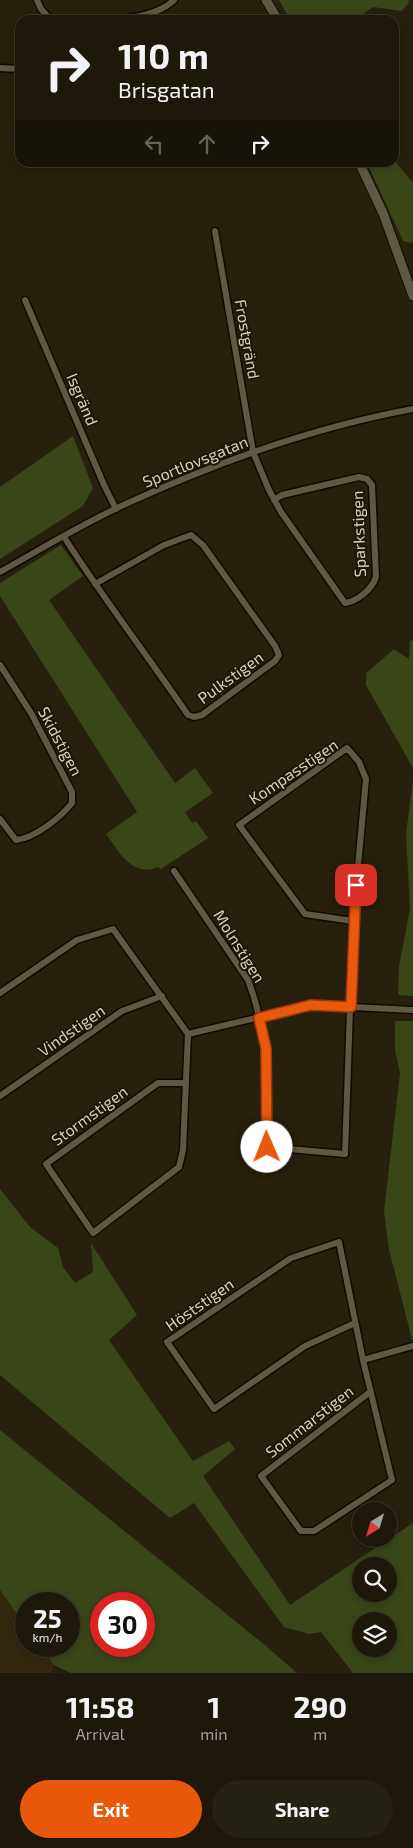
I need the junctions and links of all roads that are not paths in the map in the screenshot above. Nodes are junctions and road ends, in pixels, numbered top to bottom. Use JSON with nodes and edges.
{"nodes":[{"id":1,"x":37,"y":0,"type":"edge"},
{"id":2,"x":174,"y":0,"type":"edge"},
{"id":3,"x":266,"y":0,"type":"edge"},
{"id":4,"x":47,"y":15,"type":"edge"},
{"id":5,"x":146,"y":15,"type":"edge"},
{"id":6,"x":275,"y":15,"type":"edge"},
{"id":7,"x":0,"y":68,"type":"edge"},
{"id":8,"x":15,"y":69,"type":"edge"},
{"id":9,"x":361,"y":167,"type":"edge"},
{"id":10,"x":215,"y":231,"type":"dead end"},
{"id":11,"x":413,"y":296,"type":"edge"},
{"id":12,"x":26,"y":300,"type":"dead end"},
{"id":13,"x":413,"y":409,"type":"edge"},
{"id":14,"x":253,"y":452,"type":"junction"},
{"id":15,"x":274,"y":500,"type":"junction"},
{"id":16,"x":116,"y":508,"type":"junction"},
{"id":17,"x":64,"y":537,"type":"junction"},
{"id":18,"x":0,"y":572,"type":"edge"},
{"id":19,"x":95,"y":584,"type":"junction"},
{"id":20,"x":0,"y":665,"type":"edge"},
{"id":21,"x":0,"y":819,"type":"edge"},
{"id":22,"x":174,"y":871,"type":"dead end"},
{"id":23,"x":353,"y":921,"type":"junction"},
{"id":24,"x":0,"y":993,"type":"edge"},
{"id":25,"x":162,"y":996,"type":"junction"},
{"id":26,"x":351,"y":1007,"type":"junction"},
{"id":27,"x":413,"y":1010,"type":"edge"},
{"id":28,"x":259,"y":1018,"type":"junction"},
{"id":29,"x":188,"y":1034,"type":"junction"},
{"id":30,"x":184,"y":1083,"type":"junction"},
{"id":31,"x":0,"y":1096,"type":"edge"},
{"id":32,"x":354,"y":1323,"type":"junction"},
{"id":33,"x":413,"y":1346,"type":"edge"},
{"id":34,"x":363,"y":1360,"type":"junction"},
{"id":35,"x":370,"y":1392,"type":"junction"}],
"edges":[{"from":1,"to":4,"type":"street"},
{"from":2,"to":5,"type":"street"},
{"from":3,"to":6,"type":"street"},
{"from":7,"to":8,"type":"street"},
{"from":9,"to":11,"type":"street"},
{"from":10,"to":14,"type":"street","name":"Frostgränd"},
{"from":12,"to":16,"type":"street","name":"Isgränd"},
{"from":13,"to":14,"type":"street","name":"Sportlovsgatan"},
{"from":14,"to":15,"type":"street","name":"Sparkstigen"},
{"from":14,"to":16,"type":"street","name":"Sportlovsgatan"},
{"from":15,"to":15,"type":"street","name":"Sparkstigen"},
{"from":16,"to":17,"type":"street","name":"Sportlovsgatan"},
{"from":17,"to":18,"type":"street","name":"Sportlovsgatan"},
{"from":17,"to":19,"type":"street","name":"Pulkstigen"},
{"from":19,"to":19,"type":"street","name":"Pulkstigen"},
{"from":20,"to":21,"type":"street","name":"Skidstigen"},
{"from":22,"to":28,"type":"street","name":"Molnstigen"},
{"from":23,"to":23,"type":"street","name":"Kompasstigen"},
{"from":23,"to":26,"type":"street","name":"Kompasstigen"},
{"from":24,"to":25,"type":"street"},
{"from":25,"to":29,"type":"street"},
{"from":25,"to":31,"type":"street","name":"Vindstigen"},
{"from":26,"to":27,"type":"street"},
{"from":26,"to":28,"type":"street"},
{"from":26,"to":28,"type":"street","name":"Molnstigen"},
{"from":28,"to":29,"type":"street"},
{"from":29,"to":30,"type":"street","name":"Stormstigen"},
{"from":30,"to":30,"type":"street","name":"Stormstigen"},
{"from":32,"to":32,"type":"street","name":"Höststigen"},
{"from":32,"to":34,"type":"street","name":"Höststigen"},
{"from":33,"to":34,"type":"street"},
{"from":34,"to":35,"type":"street","name":"Sommarstigen"},
{"from":35,"to":35,"type":"street","name":"Sommarstigen"}]}
